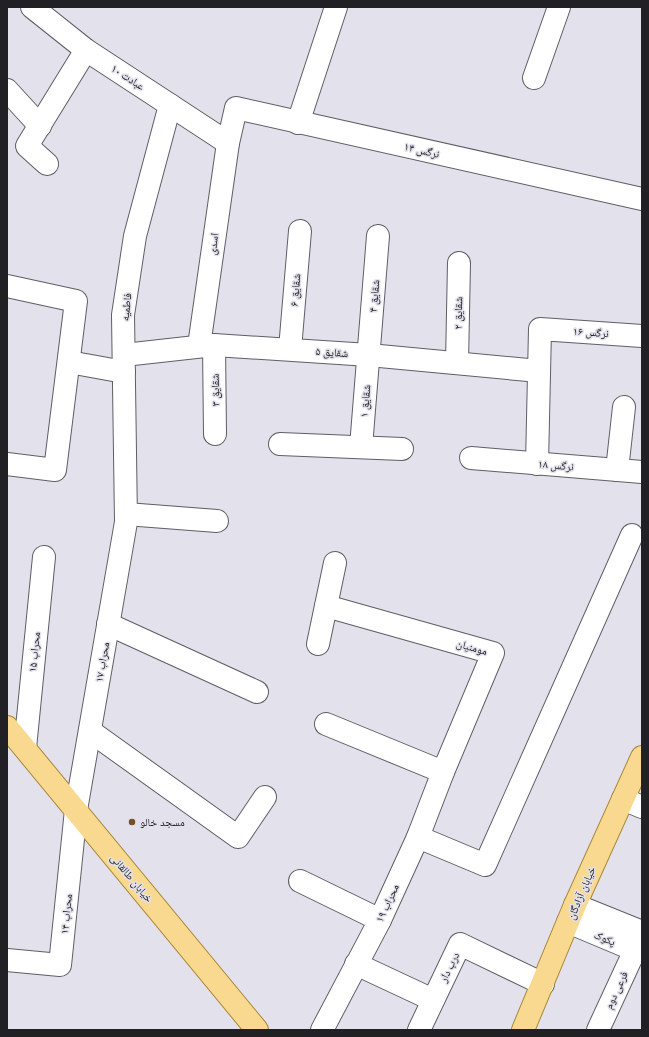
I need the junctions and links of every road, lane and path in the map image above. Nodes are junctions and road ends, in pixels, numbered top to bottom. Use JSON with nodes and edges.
{"nodes":[{"id":1,"x":32,"y":7,"type":"edge"},
{"id":2,"x":336,"y":7,"type":"edge"},
{"id":3,"x":559,"y":7,"type":"edge"},
{"id":4,"x":86,"y":50,"type":"junction"},
{"id":5,"x":534,"y":78,"type":"dead end"},
{"id":6,"x":7,"y":90,"type":"edge"},
{"id":7,"x":170,"y":105,"type":"junction"},
{"id":8,"x":298,"y":123,"type":"junction"},
{"id":9,"x":40,"y":126,"type":"junction"},
{"id":10,"x":228,"y":143,"type":"junction"},
{"id":11,"x":47,"y":164,"type":"dead end"},
{"id":12,"x":642,"y":199,"type":"edge"},
{"id":13,"x":300,"y":231,"type":"dead end"},
{"id":14,"x":378,"y":236,"type":"dead end"},
{"id":15,"x":459,"y":263,"type":"dead end"},
{"id":16,"x":8,"y":292,"type":"edge"},
{"id":17,"x":642,"y":336,"type":"edge"},
{"id":18,"x":206,"y":345,"type":"junction"},
{"id":19,"x":290,"y":349,"type":"junction"},
{"id":20,"x":369,"y":355,"type":"junction"},
{"id":21,"x":69,"y":362,"type":"junction"},
{"id":22,"x":457,"y":363,"type":"junction"},
{"id":23,"x":124,"y":364,"type":"junction"},
{"id":24,"x":539,"y":371,"type":"junction"},
{"id":25,"x":624,"y":407,"type":"dead end"},
{"id":26,"x":215,"y":434,"type":"dead end"},
{"id":27,"x":280,"y":444,"type":"dead end"},
{"id":28,"x":361,"y":447,"type":"junction"},
{"id":29,"x":402,"y":449,"type":"dead end"},
{"id":30,"x":471,"y":458,"type":"dead end"},
{"id":31,"x":7,"y":464,"type":"edge"},
{"id":32,"x":537,"y":464,"type":"junction"},
{"id":33,"x":617,"y":470,"type":"junction"},
{"id":34,"x":642,"y":472,"type":"edge"},
{"id":35,"x":126,"y":514,"type":"junction"},
{"id":36,"x":217,"y":521,"type":"dead end"},
{"id":37,"x":632,"y":535,"type":"dead end"},
{"id":38,"x":44,"y":557,"type":"dead end"},
{"id":39,"x":335,"y":563,"type":"dead end"},
{"id":40,"x":326,"y":606,"type":"junction"},
{"id":41,"x":108,"y":624,"type":"junction"},
{"id":42,"x":318,"y":644,"type":"dead end"},
{"id":43,"x":257,"y":692,"type":"dead end"},
{"id":44,"x":326,"y":724,"type":"dead end"},
{"id":45,"x":7,"y":727,"type":"edge"},
{"id":46,"x":90,"y":732,"type":"junction"},
{"id":47,"x":25,"y":748,"type":"junction"},
{"id":48,"x":642,"y":757,"type":"edge"},
{"id":49,"x":442,"y":772,"type":"junction"},
{"id":50,"x":265,"y":796,"type":"dead end"},
{"id":51,"x":632,"y":803,"type":"edge"},
{"id":52,"x":76,"y":810,"type":"junction"},
{"id":53,"x":418,"y":837,"type":"junction"},
{"id":54,"x":300,"y":882,"type":"dead end"},
{"id":55,"x":572,"y":913,"type":"junction"},
{"id":56,"x":380,"y":920,"type":"junction"},
{"id":57,"x":640,"y":945,"type":"edge"},
{"id":58,"x":7,"y":960,"type":"edge"},
{"id":59,"x":356,"y":964,"type":"junction"},
{"id":60,"x":543,"y":984,"type":"junction"},
{"id":61,"x":433,"y":1000,"type":"junction"},
{"id":62,"x":257,"y":1030,"type":"edge"},
{"id":63,"x":322,"y":1030,"type":"edge"},
{"id":64,"x":419,"y":1030,"type":"edge"},
{"id":65,"x":523,"y":1030,"type":"edge"},
{"id":66,"x":598,"y":1030,"type":"edge"}],
"edges":[{"from":1,"to":4,"type":"street","name":"عبادت ۱۰"},
{"from":2,"to":8,"type":"street"},
{"from":3,"to":5,"type":"street"},
{"from":4,"to":7,"type":"street","name":"عبادت ۱۰"},
{"from":4,"to":9,"type":"street"},
{"from":6,"to":9,"type":"street"},
{"from":7,"to":10,"type":"street","name":"عبادت ۱۰"},
{"from":7,"to":23,"type":"street","name":"فاطمیه"},
{"from":8,"to":10,"type":"street","name":"نرگس ۱۴"},
{"from":8,"to":12,"type":"street","name":"نرگس ۱۴"},
{"from":9,"to":11,"type":"street"},
{"from":10,"to":18,"type":"street","name":"اسدی"},
{"from":13,"to":19,"type":"street","name":"شقایق ۶"},
{"from":14,"to":20,"type":"street","name":"شقایق ۴"},
{"from":15,"to":22,"type":"street","name":"شقایق ۲"},
{"from":16,"to":21,"type":"street"},
{"from":17,"to":24,"type":"street","name":"نرگس ۱۶"},
{"from":18,"to":19,"type":"street","name":"شقایق ۵"},
{"from":18,"to":23,"type":"street","name":"شقایق ۵"},
{"from":18,"to":26,"type":"street","name":"شقایق ۳"},
{"from":19,"to":20,"type":"street","name":"شقایق ۵"},
{"from":20,"to":22,"type":"street","name":"شقایق ۵"},
{"from":20,"to":28,"type":"street","name":"شقایق ۱"},
{"from":21,"to":23,"type":"street","name":"شقایق ۵"},
{"from":21,"to":31,"type":"street"},
{"from":22,"to":24,"type":"street","name":"شقایق ۵"},
{"from":23,"to":35,"type":"street","name":"فاطمیه"},
{"from":24,"to":32,"type":"street"},
{"from":25,"to":33,"type":"street"},
{"from":27,"to":28,"type":"street"},
{"from":28,"to":29,"type":"street"},
{"from":30,"to":32,"type":"street","name":"نرگس ۱۸"},
{"from":32,"to":33,"type":"street","name":"نرگس ۱۸"},
{"from":33,"to":34,"type":"street","name":"نرگس ۱۸"},
{"from":35,"to":36,"type":"street"},
{"from":35,"to":41,"type":"street","name":"محراب ۱۷"},
{"from":37,"to":53,"type":"street"},
{"from":38,"to":47,"type":"street","name":"محراب ۱۵"},
{"from":39,"to":40,"type":"street"},
{"from":40,"to":42,"type":"street"},
{"from":40,"to":49,"type":"street","name":"مومنیان"},
{"from":41,"to":43,"type":"street"},
{"from":41,"to":46,"type":"street","name":"محراب ۱۷"},
{"from":44,"to":49,"type":"street"},
{"from":45,"to":47,"type":"main road","name":"خیابان طالقانی"},
{"from":46,"to":50,"type":"street"},
{"from":46,"to":52,"type":"street","name":"محراب ۱۷"},
{"from":47,"to":52,"type":"main road","name":"خیابان طالقانی"},
{"from":48,"to":51,"type":"main road","name":"خیابان آزادگان"},
{"from":49,"to":53,"type":"street","name":"محراب ۱۹"},
{"from":51,"to":55,"type":"main road","name":"خیابان آزادگان"},
{"from":52,"to":58,"type":"street","name":"محراب ۱۴"},
{"from":52,"to":62,"type":"main road","name":"خیابان طالقانی"},
{"from":53,"to":56,"type":"street","name":"محراب ۱۹"},
{"from":54,"to":56,"type":"street"},
{"from":55,"to":57,"type":"street","name":"پکوک"},
{"from":55,"to":60,"type":"main road","name":"خیابان آزادگان"},
{"from":56,"to":59,"type":"street","name":"محراب ۱۹"},
{"from":57,"to":66,"type":"street","name":"فرعی دوم"},
{"from":59,"to":61,"type":"street"},
{"from":59,"to":63,"type":"street","name":"محراب ۱۹"},
{"from":60,"to":61,"type":"street","name":"درب دار"},
{"from":60,"to":65,"type":"main road","name":"خیابان آزادگان"},
{"from":61,"to":64,"type":"street","name":"درب دار"}]}
